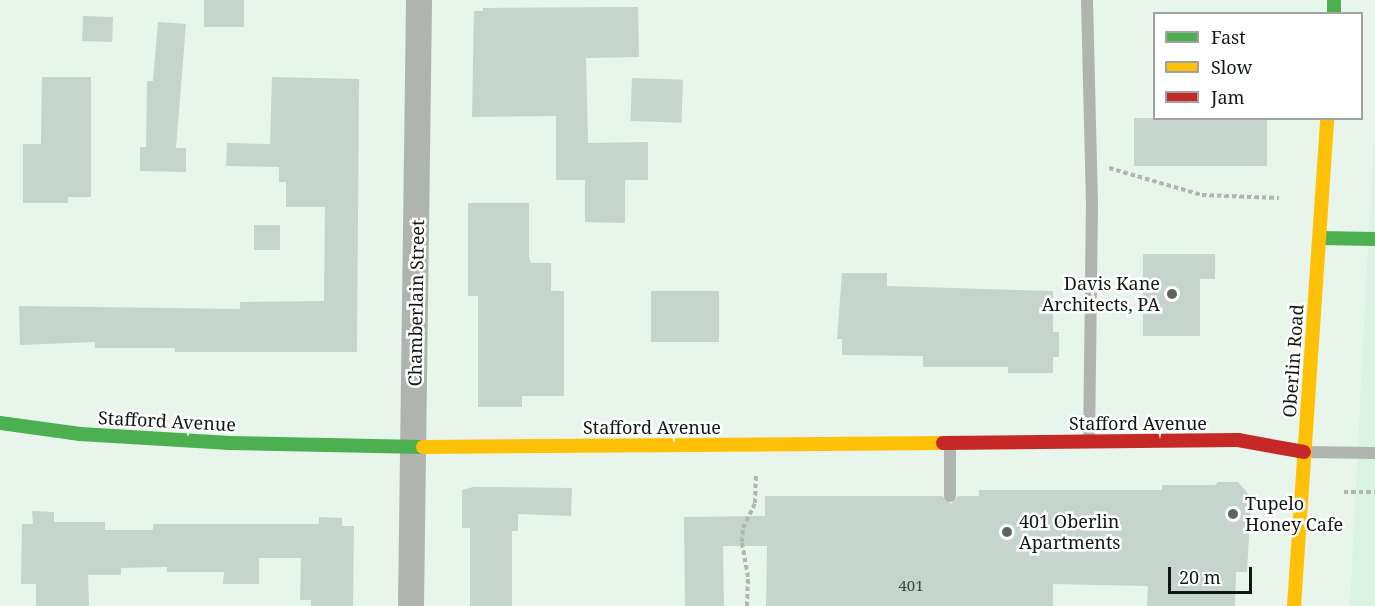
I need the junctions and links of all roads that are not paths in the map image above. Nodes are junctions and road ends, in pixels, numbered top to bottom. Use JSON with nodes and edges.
{"nodes":[{"id":1,"x":419,"y":0,"type":"edge"},
{"id":2,"x":1087,"y":0,"type":"edge"},
{"id":3,"x":1327,"y":120,"type":"edge"},
{"id":4,"x":1320,"y":238,"type":"junction"},
{"id":5,"x":1375,"y":239,"type":"edge"},
{"id":6,"x":0,"y":423,"type":"edge"},
{"id":7,"x":1089,"y":441,"type":"junction"},
{"id":8,"x":950,"y":443,"type":"junction"},
{"id":9,"x":413,"y":445,"type":"junction"},
{"id":10,"x":1304,"y":452,"type":"junction"},
{"id":11,"x":1375,"y":453,"type":"edge"},
{"id":12,"x":950,"y":496,"type":"dead end"},
{"id":13,"x":411,"y":606,"type":"edge"},
{"id":14,"x":1294,"y":606,"type":"edge"}],
"edges":[{"from":1,"to":9,"type":"street","name":"Chamberlain Street"},
{"from":2,"to":7,"type":"lane"},
{"from":3,"to":4,"type":"street","name":"Oberlin Road"},
{"from":4,"to":5,"type":"street"},
{"from":4,"to":10,"type":"street","name":"Oberlin Road"},
{"from":6,"to":9,"type":"street","name":"Stafford Avenue"},
{"from":7,"to":8,"type":"street","name":"Stafford Avenue"},
{"from":7,"to":10,"type":"street","name":"Stafford Avenue"},
{"from":8,"to":9,"type":"street","name":"Stafford Avenue"},
{"from":8,"to":12,"type":"lane"},
{"from":9,"to":13,"type":"street","name":"Chamberlain Street"},
{"from":10,"to":11,"type":"lane"},
{"from":10,"to":14,"type":"street","name":"Oberlin Road"}]}
